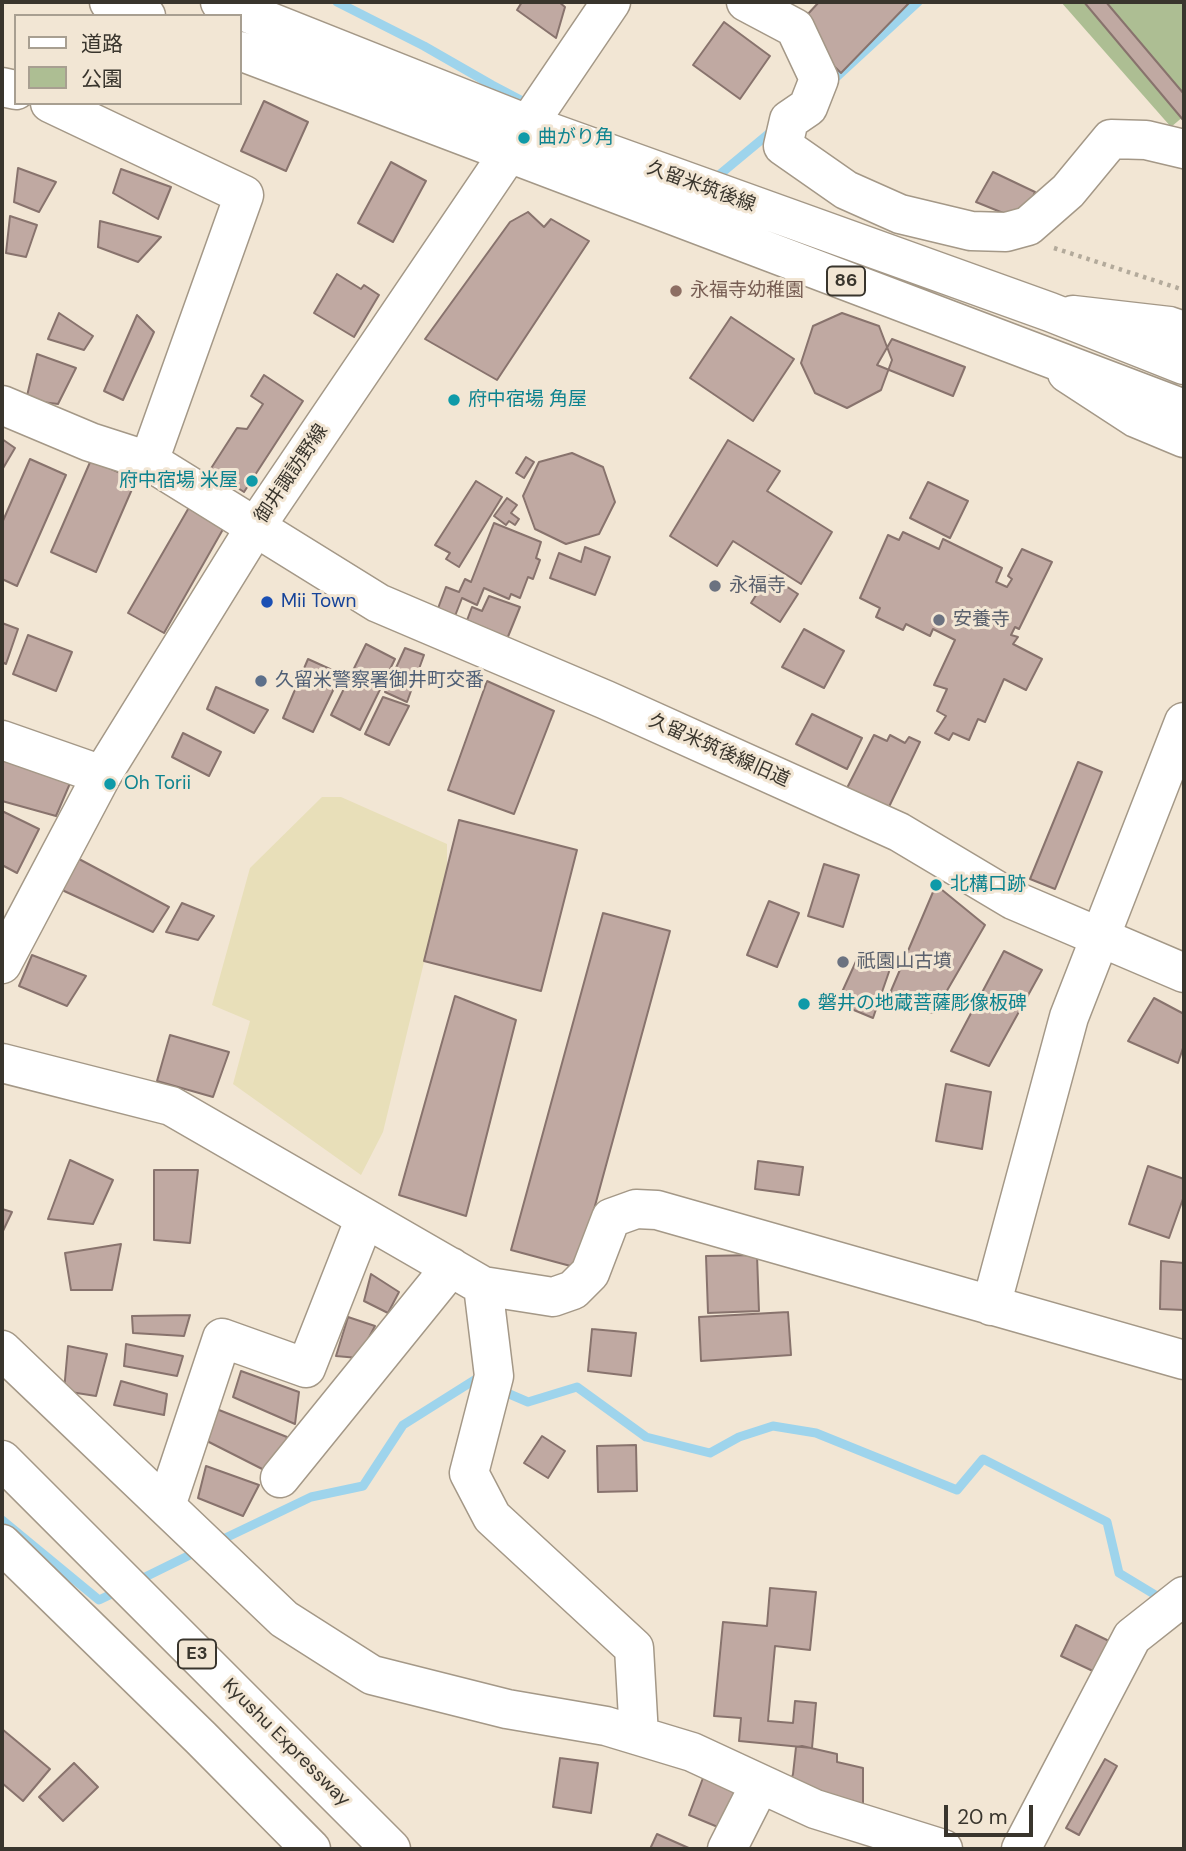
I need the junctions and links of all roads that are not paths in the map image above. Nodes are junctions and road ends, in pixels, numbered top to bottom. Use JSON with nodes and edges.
{"nodes":[{"id":1,"x":109,"y":2,"type":"edge"},
{"id":2,"x":219,"y":2,"type":"edge"},
{"id":3,"x":611,"y":2,"type":"edge"},
{"id":4,"x":746,"y":2,"type":"edge"},
{"id":5,"x":141,"y":14,"type":"edge"},
{"id":6,"x":242,"y":52,"type":"edge"},
{"id":7,"x":54,"y":105,"type":"edge"},
{"id":8,"x":517,"y":139,"type":"junction"},
{"id":9,"x":1184,"y":149,"type":"edge"},
{"id":10,"x":1050,"y":312,"type":"junction"},
{"id":11,"x":1184,"y":331,"type":"edge"},
{"id":12,"x":1036,"y":353,"type":"junction"},
{"id":13,"x":1184,"y":365,"type":"edge"},
{"id":14,"x":2,"y":405,"type":"edge"},
{"id":15,"x":1184,"y":410,"type":"edge"},
{"id":16,"x":1184,"y":438,"type":"edge"},
{"id":17,"x":149,"y":461,"type":"junction"},
{"id":18,"x":256,"y":526,"type":"junction"},
{"id":19,"x":1184,"y":722,"type":"edge"},
{"id":20,"x":2,"y":740,"type":"edge"},
{"id":21,"x":102,"y":775,"type":"junction"},
{"id":22,"x":1099,"y":937,"type":"junction"},
{"id":23,"x":2,"y":964,"type":"edge"},
{"id":24,"x":1184,"y":973,"type":"edge"},
{"id":25,"x":2,"y":1063,"type":"edge"},
{"id":26,"x":365,"y":1218,"type":"junction"},
{"id":27,"x":467,"y":1276,"type":"junction"},
{"id":28,"x":991,"y":1306,"type":"junction"},
{"id":29,"x":2,"y":1350,"type":"edge"},
{"id":30,"x":1184,"y":1360,"type":"edge"},
{"id":31,"x":2,"y":1460,"type":"edge"},
{"id":32,"x":280,"y":1478,"type":"dead end"},
{"id":33,"x":166,"y":1506,"type":"junction"},
{"id":34,"x":2,"y":1544,"type":"edge"},
{"id":35,"x":1184,"y":1596,"type":"edge"},
{"id":36,"x":639,"y":1736,"type":"junction"},
{"id":37,"x":760,"y":1784,"type":"junction"},
{"id":38,"x":311,"y":1849,"type":"edge"},
{"id":39,"x":391,"y":1849,"type":"edge"},
{"id":40,"x":727,"y":1849,"type":"edge"},
{"id":41,"x":943,"y":1849,"type":"edge"},
{"id":42,"x":1021,"y":1849,"type":"edge"}],
"edges":[{"from":1,"to":5,"type":"main road"},
{"from":2,"to":8,"type":"main road","name":"久留米筑後線","number":"86"},
{"from":3,"to":8,"type":"main road","name":"御井諏訪野線"},
{"from":4,"to":9,"type":"main road"},
{"from":6,"to":8,"type":"main road","name":"久留米筑後線","number":"86"},
{"from":7,"to":17,"type":"main road"},
{"from":8,"to":10,"type":"main road","name":"久留米筑後線","number":"86"},
{"from":8,"to":12,"type":"main road","name":"久留米筑後線","number":"86"},
{"from":8,"to":18,"type":"main road","name":"御井諏訪野線"},
{"from":10,"to":11,"type":"main road"},
{"from":10,"to":13,"type":"main road","name":"久留米筑後線","number":"86"},
{"from":12,"to":15,"type":"main road","name":"久留米筑後線","number":"86"},
{"from":12,"to":16,"type":"main road"},
{"from":14,"to":17,"type":"main road","name":"久留米筑後線旧道"},
{"from":17,"to":18,"type":"main road","name":"久留米筑後線旧道"},
{"from":18,"to":21,"type":"main road","name":"御井諏訪野線"},
{"from":18,"to":22,"type":"main road","name":"久留米筑後線旧道"},
{"from":19,"to":22,"type":"main road"},
{"from":20,"to":21,"type":"main road"},
{"from":21,"to":23,"type":"main road","name":"御井諏訪野線"},
{"from":22,"to":24,"type":"main road","name":"久留米筑後線旧道"},
{"from":22,"to":28,"type":"main road"},
{"from":25,"to":26,"type":"main road"},
{"from":26,"to":27,"type":"main road"},
{"from":26,"to":33,"type":"main road"},
{"from":27,"to":28,"type":"main road"},
{"from":27,"to":32,"type":"main road"},
{"from":27,"to":36,"type":"main road"},
{"from":28,"to":30,"type":"main road"},
{"from":29,"to":33,"type":"main road"},
{"from":31,"to":39,"type":"main road","name":"Kyushu Expressway","number":"E3"},
{"from":33,"to":36,"type":"main road"},
{"from":34,"to":38,"type":"main road"},
{"from":35,"to":42,"type":"main road"},
{"from":36,"to":37,"type":"main road"},
{"from":37,"to":40,"type":"main road"},
{"from":37,"to":41,"type":"main road"}]}
